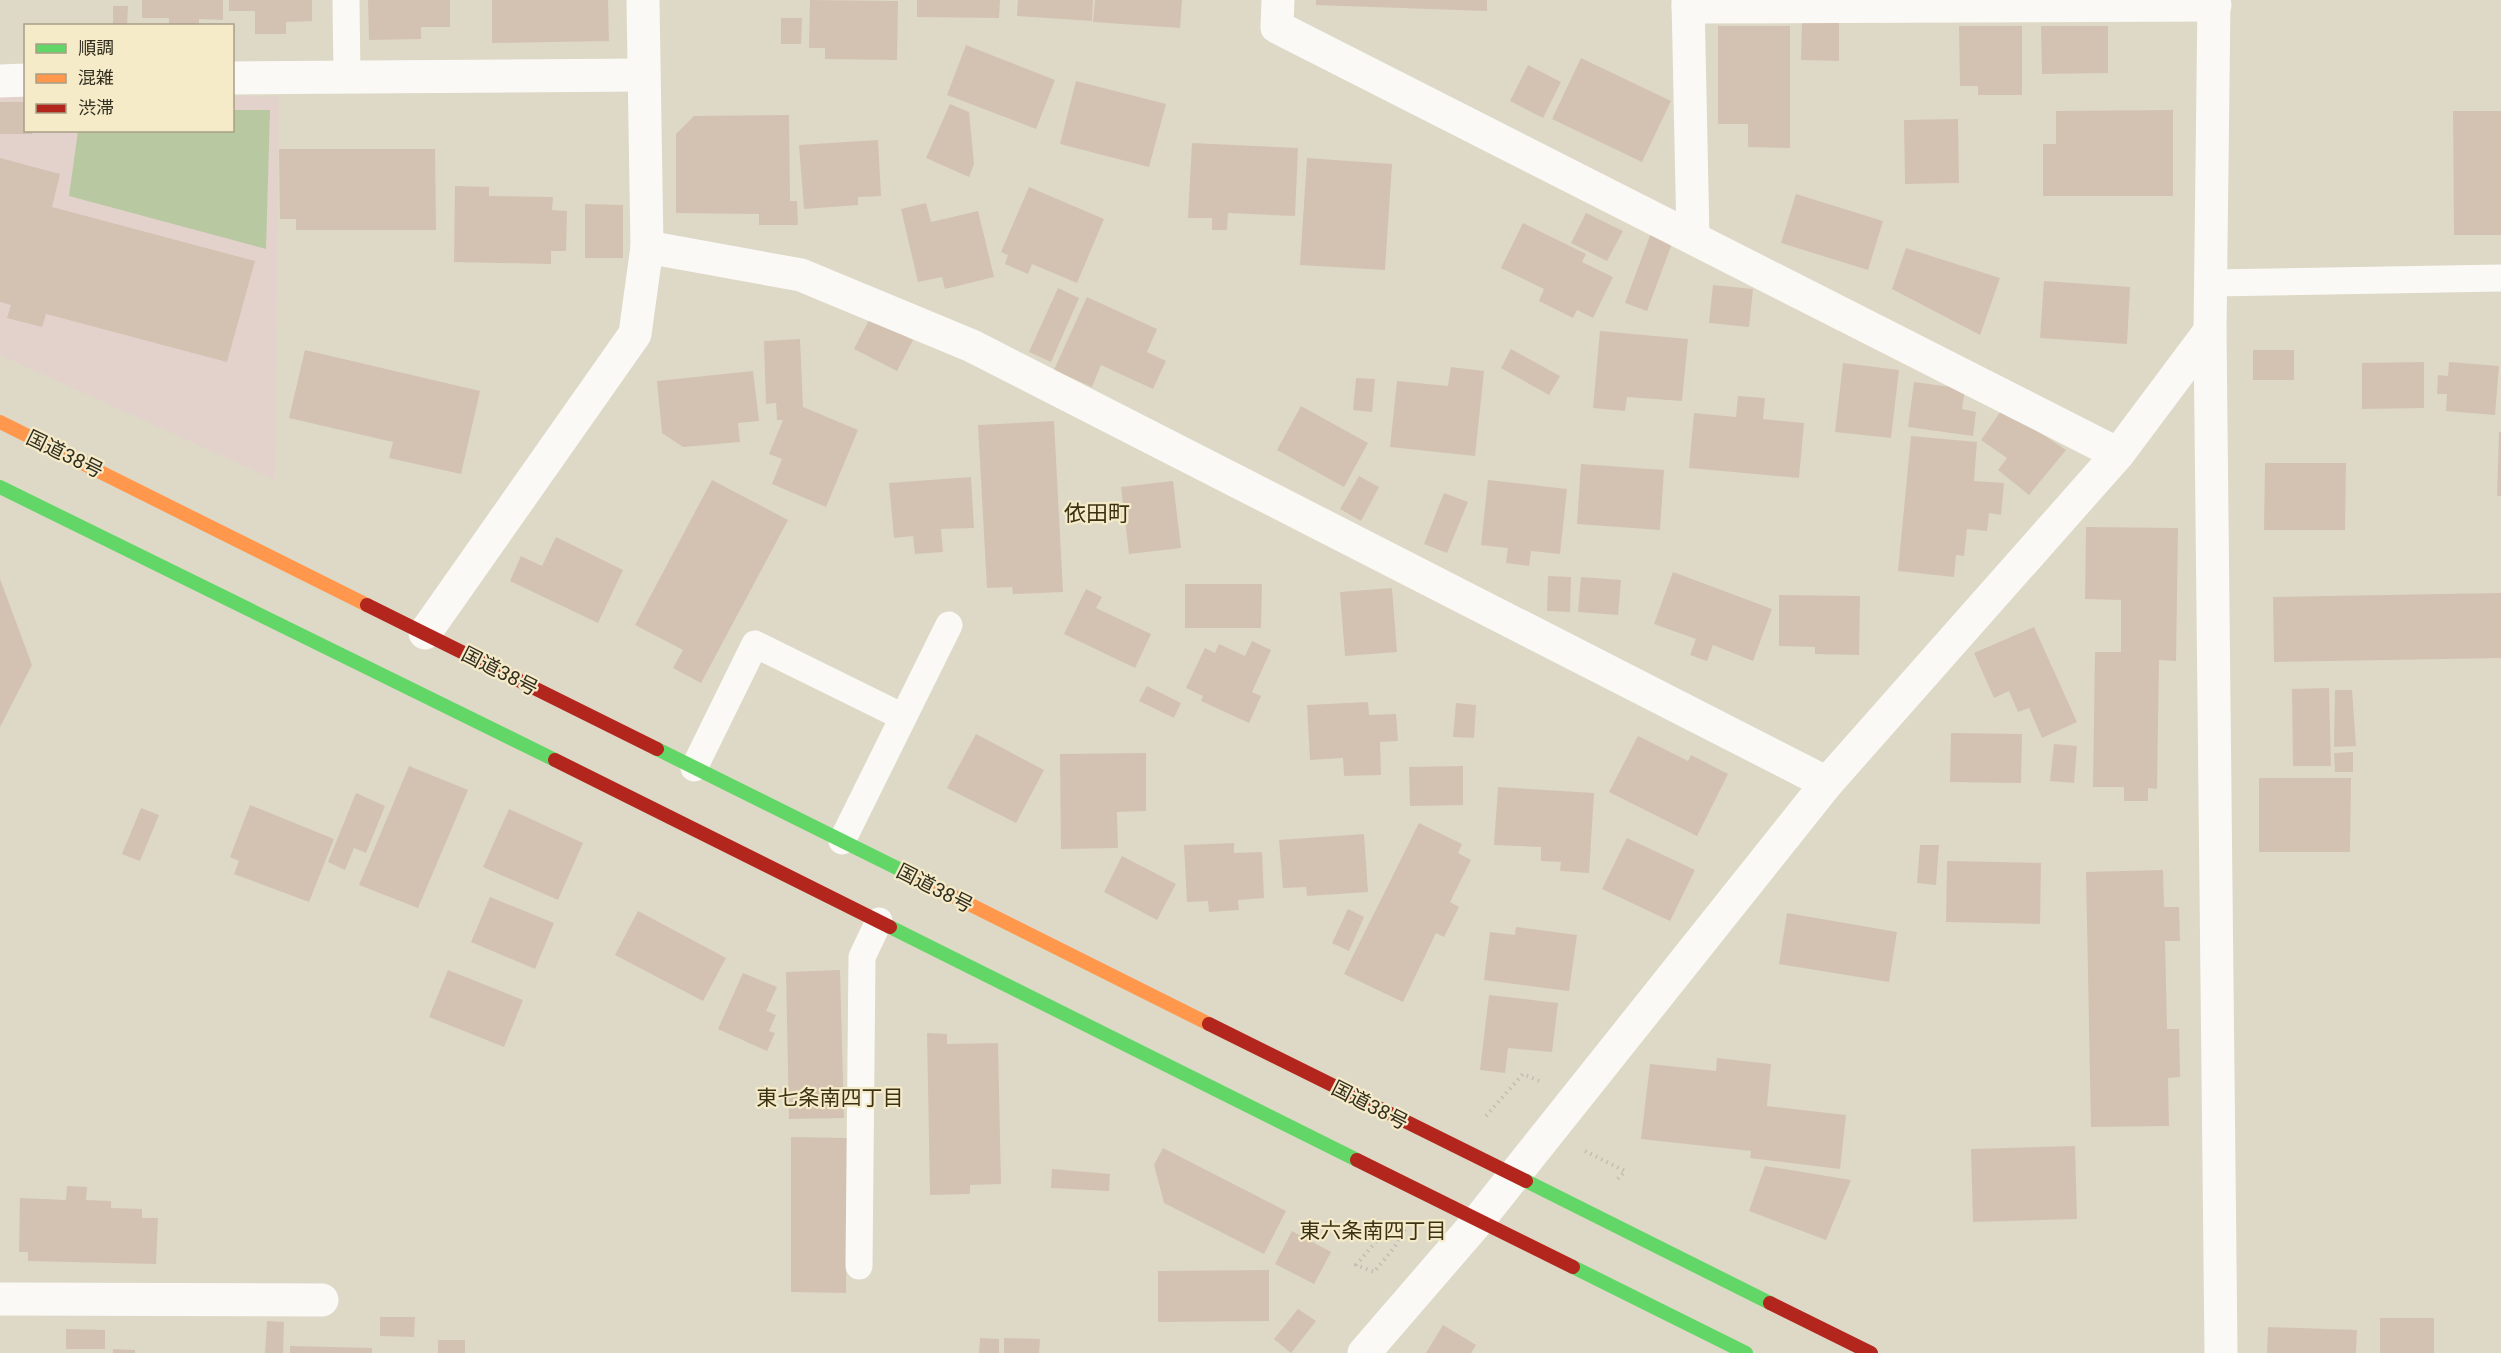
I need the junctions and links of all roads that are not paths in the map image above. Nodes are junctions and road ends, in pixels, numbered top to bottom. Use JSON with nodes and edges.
{"nodes":[{"id":1,"x":346,"y":0,"type":"edge"},
{"id":2,"x":643,"y":0,"type":"edge"},
{"id":3,"x":1278,"y":0,"type":"edge"},
{"id":4,"x":1688,"y":3,"type":"edge"},
{"id":5,"x":2215,"y":3,"type":"edge"},
{"id":6,"x":643,"y":75,"type":"junction"},
{"id":7,"x":347,"y":77,"type":"junction"},
{"id":8,"x":234,"y":78,"type":"edge"},
{"id":9,"x":24,"y":80,"type":"edge"},
{"id":10,"x":0,"y":81,"type":"edge"},
{"id":11,"x":1693,"y":238,"type":"junction"},
{"id":12,"x":646,"y":247,"type":"junction"},
{"id":13,"x":2501,"y":278,"type":"edge"},
{"id":14,"x":2210,"y":283,"type":"junction"},
{"id":15,"x":2210,"y":331,"type":"junction"},
{"id":16,"x":0,"y":422,"type":"edge"},
{"id":17,"x":2118,"y":454,"type":"junction"},
{"id":18,"x":0,"y":487,"type":"edge"},
{"id":19,"x":949,"y":625,"type":"dead end"},
{"id":20,"x":425,"y":633,"type":"junction"},
{"id":21,"x":903,"y":717,"type":"junction"},
{"id":22,"x":694,"y":768,"type":"junction"},
{"id":23,"x":1827,"y":783,"type":"junction"},
{"id":24,"x":842,"y":841,"type":"junction"},
{"id":25,"x":879,"y":921,"type":"junction"},
{"id":26,"x":1513,"y":1177,"type":"junction"},
{"id":27,"x":1478,"y":1221,"type":"junction"},
{"id":28,"x":859,"y":1266,"type":"dead end"},
{"id":29,"x":0,"y":1299,"type":"edge"},
{"id":30,"x":322,"y":1300,"type":"dead end"},
{"id":31,"x":1364,"y":1353,"type":"edge"},
{"id":32,"x":1746,"y":1353,"type":"edge"},
{"id":33,"x":1871,"y":1353,"type":"edge"},
{"id":34,"x":2221,"y":1353,"type":"edge"}],
"edges":[{"from":1,"to":7,"type":"lane"},
{"from":2,"to":6,"type":"street"},
{"from":3,"to":11,"type":"street"},
{"from":4,"to":5,"type":"street"},
{"from":4,"to":11,"type":"street"},
{"from":5,"to":14,"type":"street"},
{"from":6,"to":7,"type":"street"},
{"from":6,"to":12,"type":"street"},
{"from":7,"to":8,"type":"street"},
{"from":9,"to":10,"type":"street"},
{"from":11,"to":17,"type":"street"},
{"from":12,"to":20,"type":"street"},
{"from":12,"to":23,"type":"street"},
{"from":13,"to":14,"type":"lane"},
{"from":14,"to":15,"type":"street"},
{"from":15,"to":17,"type":"street"},
{"from":15,"to":34,"type":"street"},
{"from":16,"to":20,"type":"highway","name":"国道38号"},
{"from":17,"to":23,"type":"street"},
{"from":18,"to":25,"type":"highway"},
{"from":19,"to":21,"type":"lane"},
{"from":20,"to":22,"type":"highway","name":"国道38号"},
{"from":21,"to":22,"type":"lane"},
{"from":21,"to":24,"type":"lane"},
{"from":22,"to":24,"type":"highway","name":"国道38号"},
{"from":23,"to":26,"type":"street"},
{"from":24,"to":26,"type":"highway","name":"国道38号"},
{"from":25,"to":27,"type":"highway"},
{"from":25,"to":28,"type":"lane"},
{"from":26,"to":27,"type":"street"},
{"from":26,"to":33,"type":"highway","name":"国道38号"},
{"from":27,"to":31,"type":"street"},
{"from":27,"to":32,"type":"highway"},
{"from":29,"to":30,"type":"street"}]}
